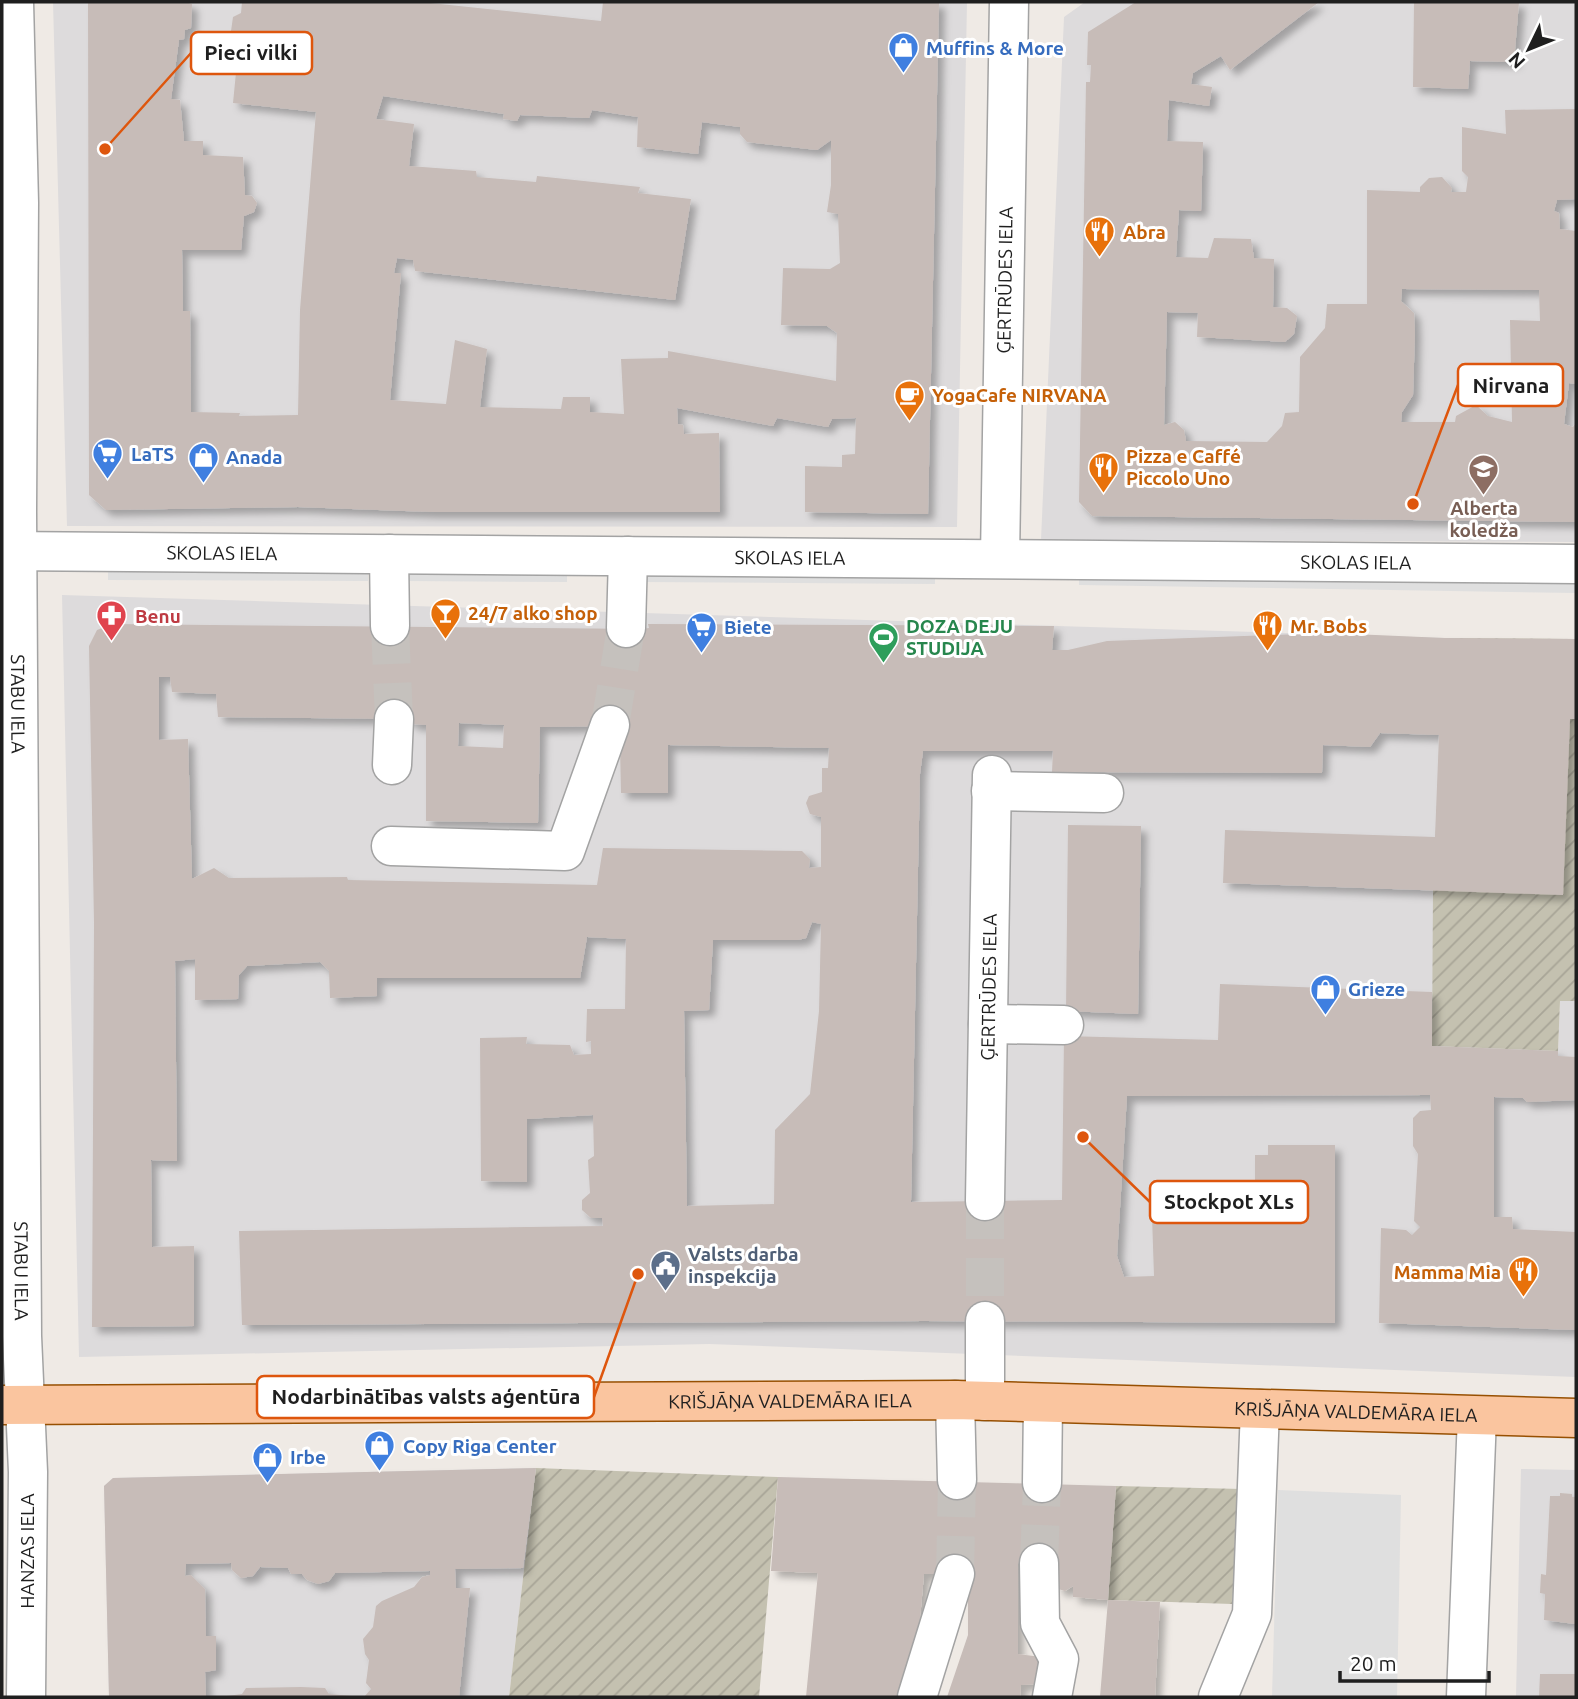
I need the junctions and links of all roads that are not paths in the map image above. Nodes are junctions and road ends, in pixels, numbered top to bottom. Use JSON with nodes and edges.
{"nodes":[{"id":1,"x":14,"y":2,"type":"edge"},
{"id":2,"x":1009,"y":2,"type":"edge"},
{"id":3,"x":10,"y":204,"type":"edge"},
{"id":4,"x":10,"y":551,"type":"edge"},
{"id":5,"x":389,"y":554,"type":"junction"},
{"id":6,"x":628,"y":556,"type":"junction"},
{"id":7,"x":1000,"y":558,"type":"junction"},
{"id":8,"x":1576,"y":564,"type":"edge"},
{"id":9,"x":390,"y":626,"type":"tunnel mouth"},
{"id":10,"x":626,"y":628,"type":"tunnel mouth"},
{"id":11,"x":394,"y":719,"type":"tunnel mouth"},
{"id":12,"x":610,"y":725,"type":"tunnel mouth"},
{"id":13,"x":392,"y":765,"type":"dead end"},
{"id":14,"x":1104,"y":793,"type":"dead end"},
{"id":15,"x":391,"y":846,"type":"dead end"},
{"id":16,"x":988,"y":1024,"type":"junction"},
{"id":17,"x":1064,"y":1025,"type":"dead end"},
{"id":18,"x":985,"y":1201,"type":"tunnel mouth"},
{"id":19,"x":985,"y":1321,"type":"tunnel mouth"},
{"id":20,"x":970,"y":1401,"type":"junction"},
{"id":21,"x":1044,"y":1404,"type":"junction"},
{"id":22,"x":13,"y":1405,"type":"edge"},
{"id":23,"x":1260,"y":1409,"type":"junction"},
{"id":24,"x":1477,"y":1416,"type":"junction"},
{"id":25,"x":1576,"y":1418,"type":"edge"},
{"id":26,"x":957,"y":1480,"type":"tunnel mouth"},
{"id":27,"x":1042,"y":1483,"type":"tunnel mouth"},
{"id":28,"x":1039,"y":1563,"type":"tunnel mouth"},
{"id":29,"x":956,"y":1574,"type":"tunnel mouth"},
{"id":30,"x":26,"y":1697,"type":"edge"},
{"id":31,"x":917,"y":1697,"type":"edge"},
{"id":32,"x":1052,"y":1697,"type":"edge"},
{"id":33,"x":1219,"y":1697,"type":"edge"},
{"id":34,"x":1466,"y":1697,"type":"edge"}],
"edges":[{"from":1,"to":3,"type":"street","name":"STABU IELA"},
{"from":2,"to":7,"type":"street","name":"ĢERTRŪDES IELA"},
{"from":3,"to":4,"type":"street","name":"STABU IELA"},
{"from":4,"to":5,"type":"street","name":"SKOLAS IELA"},
{"from":4,"to":22,"type":"street","name":"STABU IELA"},
{"from":5,"to":6,"type":"street","name":"SKOLAS IELA"},
{"from":5,"to":9,"type":"street"},
{"from":6,"to":7,"type":"street","name":"SKOLAS IELA"},
{"from":6,"to":10,"type":"street"},
{"from":7,"to":8,"type":"street","name":"SKOLAS IELA"},
{"from":11,"to":13,"type":"street"},
{"from":12,"to":15,"type":"street"},
{"from":14,"to":16,"type":"street","name":"ĢERTRŪDES IELA"},
{"from":16,"to":17,"type":"street"},
{"from":16,"to":18,"type":"street","name":"ĢERTRŪDES IELA"},
{"from":19,"to":20,"type":"street"},
{"from":20,"to":21,"type":"main road","name":"KRIŠJĀŅA VALDEMĀRA IELA"},
{"from":20,"to":22,"type":"main road","name":"KRIŠJĀŅA VALDEMĀRA IELA"},
{"from":20,"to":26,"type":"street"},
{"from":21,"to":23,"type":"main road","name":"KRIŠJĀŅA VALDEMĀRA IELA"},
{"from":21,"to":27,"type":"street"},
{"from":22,"to":30,"type":"street","name":"HANZAS IELA"},
{"from":23,"to":24,"type":"main road","name":"KRIŠJĀŅA VALDEMĀRA IELA"},
{"from":23,"to":33,"type":"street"},
{"from":24,"to":25,"type":"main road","name":"KRIŠJĀŅA VALDEMĀRA IELA"},
{"from":24,"to":34,"type":"street"},
{"from":28,"to":32,"type":"street"},
{"from":29,"to":31,"type":"street"}]}
